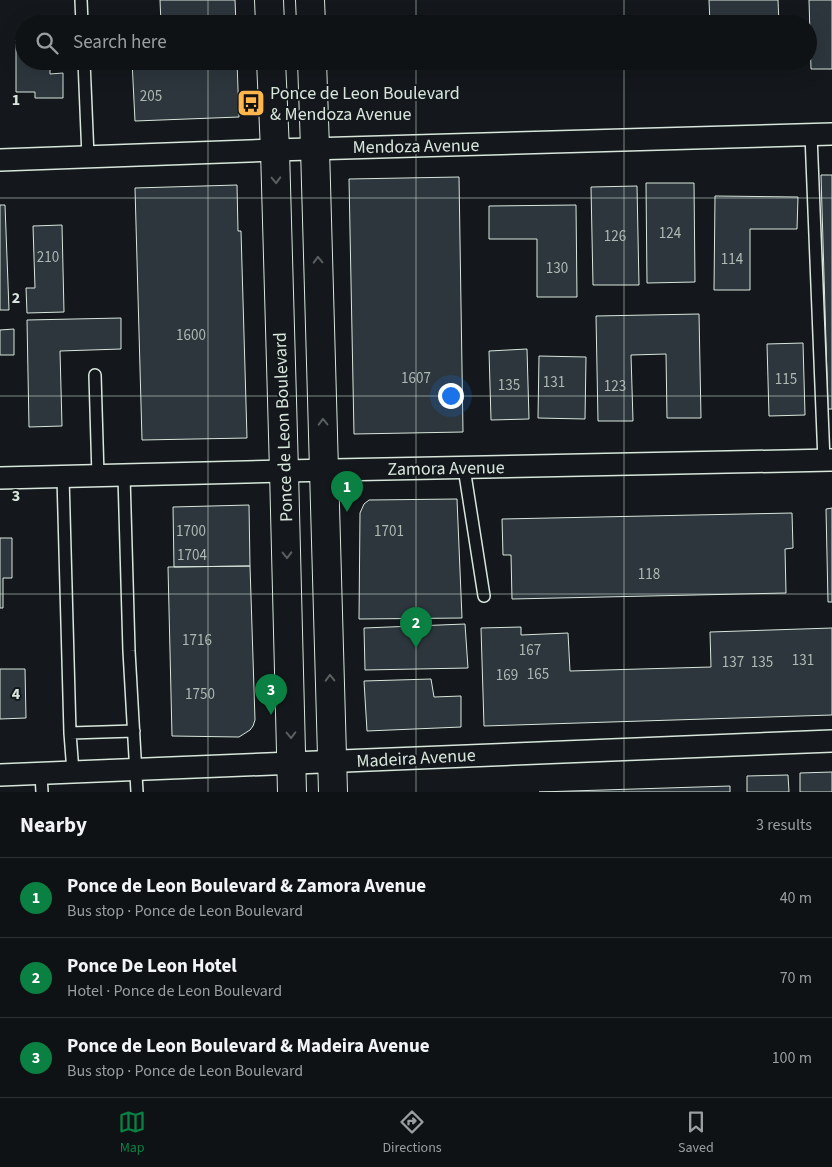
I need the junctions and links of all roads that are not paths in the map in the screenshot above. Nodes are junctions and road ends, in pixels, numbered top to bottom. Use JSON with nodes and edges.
{"nodes":[{"id":1,"x":81,"y":0,"type":"edge"},
{"id":2,"x":269,"y":0,"type":"edge"},
{"id":3,"x":310,"y":0,"type":"edge"},
{"id":4,"x":82,"y":15,"type":"edge"},
{"id":5,"x":270,"y":15,"type":"edge"},
{"id":6,"x":311,"y":15,"type":"edge"},
{"id":7,"x":84,"y":70,"type":"edge"},
{"id":8,"x":271,"y":70,"type":"edge"},
{"id":9,"x":312,"y":70,"type":"edge"},
{"id":10,"x":832,"y":134,"type":"edge"},
{"id":11,"x":811,"y":135,"type":"junction"},
{"id":12,"x":316,"y":148,"type":"junction"},
{"id":13,"x":275,"y":150,"type":"junction"},
{"id":14,"x":88,"y":157,"type":"junction"},
{"id":15,"x":0,"y":160,"type":"edge"},
{"id":16,"x":96,"y":375,"type":"dead end"},
{"id":17,"x":828,"y":461,"type":"edge"},
{"id":18,"x":464,"y":468,"type":"junction"},
{"id":19,"x":284,"y":471,"type":"junction"},
{"id":20,"x":324,"y":471,"type":"junction"},
{"id":21,"x":98,"y":476,"type":"junction"},
{"id":22,"x":124,"y":476,"type":"junction"},
{"id":23,"x":63,"y":477,"type":"junction"},
{"id":24,"x":0,"y":478,"type":"edge"},
{"id":25,"x":484,"y":596,"type":"dead end"},
{"id":26,"x":134,"y":731,"type":"junction"},
{"id":27,"x":70,"y":733,"type":"junction"},
{"id":28,"x":832,"y":741,"type":"edge"},
{"id":29,"x":332,"y":762,"type":"junction"},
{"id":30,"x":291,"y":763,"type":"junction"},
{"id":31,"x":136,"y":770,"type":"junction"},
{"id":32,"x":73,"y":772,"type":"junction"},
{"id":33,"x":0,"y":775,"type":"edge"},
{"id":34,"x":41,"y":783,"type":"edge"},
{"id":35,"x":137,"y":792,"type":"edge"},
{"id":36,"x":292,"y":792,"type":"edge"},
{"id":37,"x":333,"y":792,"type":"edge"}],
"edges":[{"from":1,"to":4,"type":"lane"},
{"from":2,"to":5,"type":"street"},
{"from":3,"to":6,"type":"street"},
{"from":7,"to":14,"type":"lane"},
{"from":8,"to":13,"type":"street","name":"Ponce de Leon Boulevard"},
{"from":9,"to":12,"type":"street"},
{"from":10,"to":11,"type":"street","name":"Mendoza Avenue"},
{"from":11,"to":12,"type":"street","name":"Mendoza Avenue"},
{"from":11,"to":17,"type":"lane"},
{"from":12,"to":13,"type":"street","name":"Mendoza Avenue"},
{"from":20,"to":12,"type":"street","one_way":true},
{"from":13,"to":14,"type":"street","name":"Mendoza Avenue"},
{"from":13,"to":19,"type":"street","name":"Ponce de Leon Boulevard","one_way":true},
{"from":14,"to":15,"type":"street","name":"Mendoza Avenue"},
{"from":16,"to":21,"type":"lane"},
{"from":17,"to":18,"type":"street","name":"Zamora Avenue"},
{"from":18,"to":20,"type":"street","name":"Zamora Avenue"},
{"from":18,"to":25,"type":"lane"},
{"from":19,"to":20,"type":"street","name":"Zamora Avenue"},
{"from":19,"to":22,"type":"street","name":"Zamora Avenue"},
{"from":19,"to":30,"type":"street","name":"Ponce de Leon Boulevard","one_way":true},
{"from":29,"to":20,"type":"street","one_way":true},
{"from":21,"to":22,"type":"street","name":"Zamora Avenue"},
{"from":21,"to":23,"type":"street","name":"Zamora Avenue"},
{"from":22,"to":26,"type":"lane"},
{"from":23,"to":24,"type":"street","name":"Zamora Avenue"},
{"from":23,"to":27,"type":"lane"},
{"from":26,"to":27,"type":"lane"},
{"from":26,"to":31,"type":"lane"},
{"from":27,"to":32,"type":"lane"},
{"from":28,"to":29,"type":"street","name":"Madeira Avenue"},
{"from":29,"to":30,"type":"street","name":"Madeira Avenue"},
{"from":29,"to":37,"type":"street"},
{"from":30,"to":31,"type":"street","name":"Madeira Avenue"},
{"from":30,"to":36,"type":"street","name":"Ponce de Leon Boulevard"},
{"from":31,"to":32,"type":"street","name":"Madeira Avenue"},
{"from":31,"to":35,"type":"lane"},
{"from":32,"to":34,"type":"street","name":"Madeira Avenue"},
{"from":33,"to":34,"type":"street","name":"Madeira Avenue"}]}
